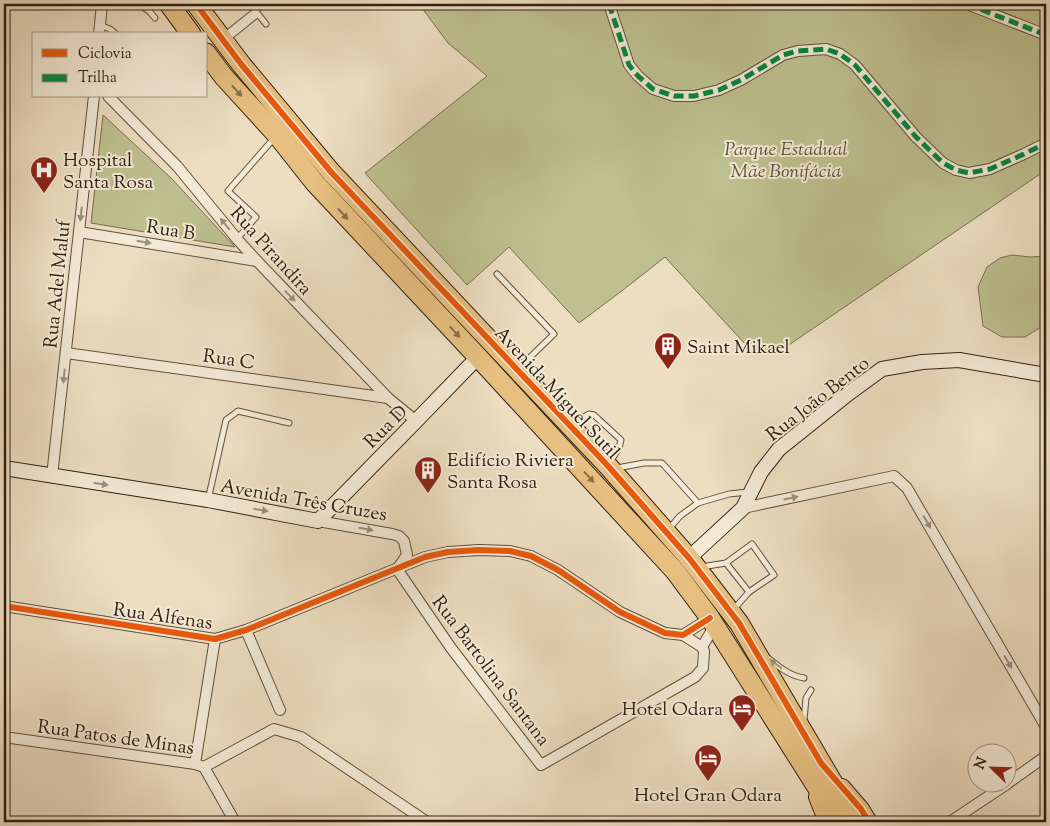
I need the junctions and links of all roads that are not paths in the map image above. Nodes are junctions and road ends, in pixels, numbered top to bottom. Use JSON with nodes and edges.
{"nodes":[{"id":1,"x":102,"y":4,"type":"edge"},
{"id":2,"x":140,"y":4,"type":"edge"},
{"id":3,"x":169,"y":4,"type":"edge"},
{"id":4,"x":198,"y":4,"type":"edge"},
{"id":5,"x":264,"y":4,"type":"edge"},
{"id":6,"x":609,"y":4,"type":"edge"},
{"id":7,"x":967,"y":4,"type":"edge"},
{"id":8,"x":155,"y":18,"type":"dead end"},
{"id":9,"x":266,"y":24,"type":"dead end"},
{"id":10,"x":99,"y":29,"type":"edge"},
{"id":11,"x":114,"y":32,"type":"edge"},
{"id":12,"x":190,"y":32,"type":"edge"},
{"id":13,"x":1046,"y":35,"type":"edge"},
{"id":14,"x":223,"y":39,"type":"junction"},
{"id":15,"x":208,"y":56,"type":"edge"},
{"id":16,"x":94,"y":98,"type":"edge"},
{"id":17,"x":110,"y":98,"type":"edge"},
{"id":18,"x":277,"y":135,"type":"junction"},
{"id":19,"x":1046,"y":143,"type":"edge"},
{"id":20,"x":79,"y":232,"type":"junction"},
{"id":21,"x":237,"y":239,"type":"junction"},
{"id":22,"x":257,"y":261,"type":"junction"},
{"id":23,"x":497,"y":274,"type":"dead end"},
{"id":24,"x":66,"y":353,"type":"junction"},
{"id":25,"x":478,"y":356,"type":"junction"},
{"id":26,"x":517,"y":370,"type":"junction"},
{"id":27,"x":1046,"y":375,"type":"edge"},
{"id":28,"x":388,"y":398,"type":"junction"},
{"id":29,"x":416,"y":421,"type":"junction"},
{"id":30,"x":289,"y":423,"type":"dead end"},
{"id":31,"x":570,"y":426,"type":"junction"},
{"id":32,"x":4,"y":468,"type":"edge"},
{"id":33,"x":609,"y":468,"type":"junction"},
{"id":34,"x":52,"y":476,"type":"junction"},
{"id":35,"x":751,"y":492,"type":"junction"},
{"id":36,"x":208,"y":500,"type":"junction"},
{"id":37,"x":698,"y":503,"type":"junction"},
{"id":38,"x":743,"y":508,"type":"junction"},
{"id":39,"x":318,"y":520,"type":"junction"},
{"id":40,"x":666,"y":532,"type":"junction"},
{"id":41,"x":693,"y":563,"type":"junction"},
{"id":42,"x":726,"y":563,"type":"junction"},
{"id":43,"x":397,"y":569,"type":"junction"},
{"id":44,"x":749,"y":592,"type":"junction"},
{"id":45,"x":4,"y":606,"type":"edge"},
{"id":46,"x":731,"y":612,"type":"junction"},
{"id":47,"x":712,"y":621,"type":"junction"},
{"id":48,"x":246,"y":630,"type":"junction"},
{"id":49,"x":683,"y":636,"type":"junction"},
{"id":50,"x":215,"y":639,"type":"junction"},
{"id":51,"x":751,"y":644,"type":"junction"},
{"id":52,"x":702,"y":647,"type":"junction"},
{"id":53,"x":804,"y":678,"type":"dead end"},
{"id":54,"x":811,"y":690,"type":"dead end"},
{"id":55,"x":280,"y":710,"type":"dead end"},
{"id":56,"x":1046,"y":726,"type":"edge"},
{"id":57,"x":804,"y":733,"type":"junction"},
{"id":58,"x":4,"y":737,"type":"edge"},
{"id":59,"x":1046,"y":756,"type":"edge"},
{"id":60,"x":199,"y":766,"type":"junction"},
{"id":61,"x":814,"y":767,"type":"junction"},
{"id":62,"x":1018,"y":775,"type":"edge"},
{"id":63,"x":991,"y":794,"type":"edge"},
{"id":64,"x":233,"y":822,"type":"edge"},
{"id":65,"x":427,"y":822,"type":"edge"},
{"id":66,"x":827,"y":822,"type":"edge"},
{"id":67,"x":840,"y":822,"type":"edge"},
{"id":68,"x":856,"y":822,"type":"edge"},
{"id":69,"x":870,"y":822,"type":"edge"},
{"id":70,"x":950,"y":822,"type":"edge"}],
"edges":[{"from":1,"to":10,"type":"street"},
{"from":2,"to":8,"type":"lane"},
{"from":3,"to":12,"type":"highway"},
{"from":4,"to":14,"type":"highway","name":"Avenida Miguel Sutil"},
{"from":5,"to":14,"type":"lane"},
{"from":6,"to":19,"type":"street"},
{"from":7,"to":13,"type":"street"},
{"from":9,"to":14,"type":"lane"},
{"from":10,"to":11,"type":"lane"},
{"from":14,"to":26,"type":"highway","name":"Avenida Miguel Sutil"},
{"from":15,"to":18,"type":"highway","name":"Avenida Miguel Sutil","one_way":true},
{"from":16,"to":20,"type":"street","name":"Rua Adel Maluf","one_way":true},
{"from":21,"to":17,"type":"street","name":"Rua Pirandira","one_way":true},
{"from":18,"to":21,"type":"lane"},
{"from":18,"to":25,"type":"highway","name":"Avenida Miguel Sutil","one_way":true},
{"from":20,"to":22,"type":"street","name":"Rua B","one_way":true},
{"from":20,"to":24,"type":"street","name":"Rua Adel Maluf"},
{"from":21,"to":22,"type":"street","name":"Rua Pirandira"},
{"from":22,"to":28,"type":"street","name":"Rua Pirandira","one_way":true},
{"from":23,"to":26,"type":"lane"},
{"from":24,"to":28,"type":"street","name":"Rua C"},
{"from":24,"to":34,"type":"street","name":"Rua Adel Maluf","one_way":true},
{"from":25,"to":29,"type":"street","name":"Rua D"},
{"from":25,"to":47,"type":"highway","name":"Avenida Miguel Sutil","one_way":true},
{"from":26,"to":31,"type":"highway","name":"Avenida Miguel Sutil"},
{"from":27,"to":35,"type":"street","name":"Rua João Bento"},
{"from":28,"to":29,"type":"street","name":"Rua Pirandira"},
{"from":29,"to":39,"type":"street","name":"Rua D"},
{"from":30,"to":36,"type":"lane"},
{"from":31,"to":33,"type":"highway","name":"Avenida Miguel Sutil"},
{"from":31,"to":33,"type":"lane"},
{"from":32,"to":34,"type":"street","name":"Avenida Três Cruzes"},
{"from":33,"to":37,"type":"lane"},
{"from":33,"to":40,"type":"highway","name":"Avenida Miguel Sutil"},
{"from":34,"to":36,"type":"street","name":"Avenida Três Cruzes","one_way":true},
{"from":35,"to":37,"type":"lane"},
{"from":35,"to":38,"type":"street","name":"Rua João Bento"},
{"from":36,"to":39,"type":"street","name":"Avenida Três Cruzes","one_way":true},
{"from":37,"to":40,"type":"lane"},
{"from":38,"to":41,"type":"street","name":"Rua João Bento"},
{"from":38,"to":56,"type":"street","one_way":true},
{"from":39,"to":43,"type":"street","name":"Avenida Três Cruzes","one_way":true},
{"from":40,"to":41,"type":"highway","name":"Avenida Miguel Sutil"},
{"from":41,"to":42,"type":"lane"},
{"from":41,"to":46,"type":"highway","name":"Avenida Miguel Sutil"},
{"from":42,"to":44,"type":"lane"},
{"from":42,"to":44,"type":"lane"},
{"from":43,"to":48,"type":"street","name":"Rua Alfenas"},
{"from":43,"to":49,"type":"street"},
{"from":43,"to":52,"type":"street","name":"Rua Bartolina Santana"},
{"from":44,"to":46,"type":"lane"},
{"from":45,"to":50,"type":"street","name":"Rua Alfenas"},
{"from":46,"to":51,"type":"highway","name":"Avenida Miguel Sutil"},
{"from":47,"to":49,"type":"street"},
{"from":47,"to":52,"type":"street","name":"Rua Bartolina Santana"},
{"from":47,"to":61,"type":"highway","name":"Avenida Miguel Sutil"},
{"from":48,"to":50,"type":"street","name":"Rua Alfenas"},
{"from":48,"to":55,"type":"street"},
{"from":49,"to":52,"type":"street"},
{"from":50,"to":60,"type":"street"},
{"from":53,"to":51,"type":"lane","one_way":true},
{"from":51,"to":57,"type":"highway","name":"Avenida Miguel Sutil"},
{"from":54,"to":57,"type":"lane"},
{"from":57,"to":61,"type":"highway","name":"Avenida Miguel Sutil"},
{"from":58,"to":60,"type":"street","name":"Rua Patos de Minas"},
{"from":59,"to":62,"type":"street"},
{"from":60,"to":64,"type":"street"},
{"from":60,"to":65,"type":"street","name":"Rua Patos de Minas"},
{"from":61,"to":66,"type":"main road","name":"Avenida Miguel Sutil"},
{"from":61,"to":67,"type":"highway"},
{"from":61,"to":68,"type":"highway"},
{"from":61,"to":69,"type":"main road","name":"Avenida Miguel Sutil"},
{"from":63,"to":70,"type":"street"}]}
